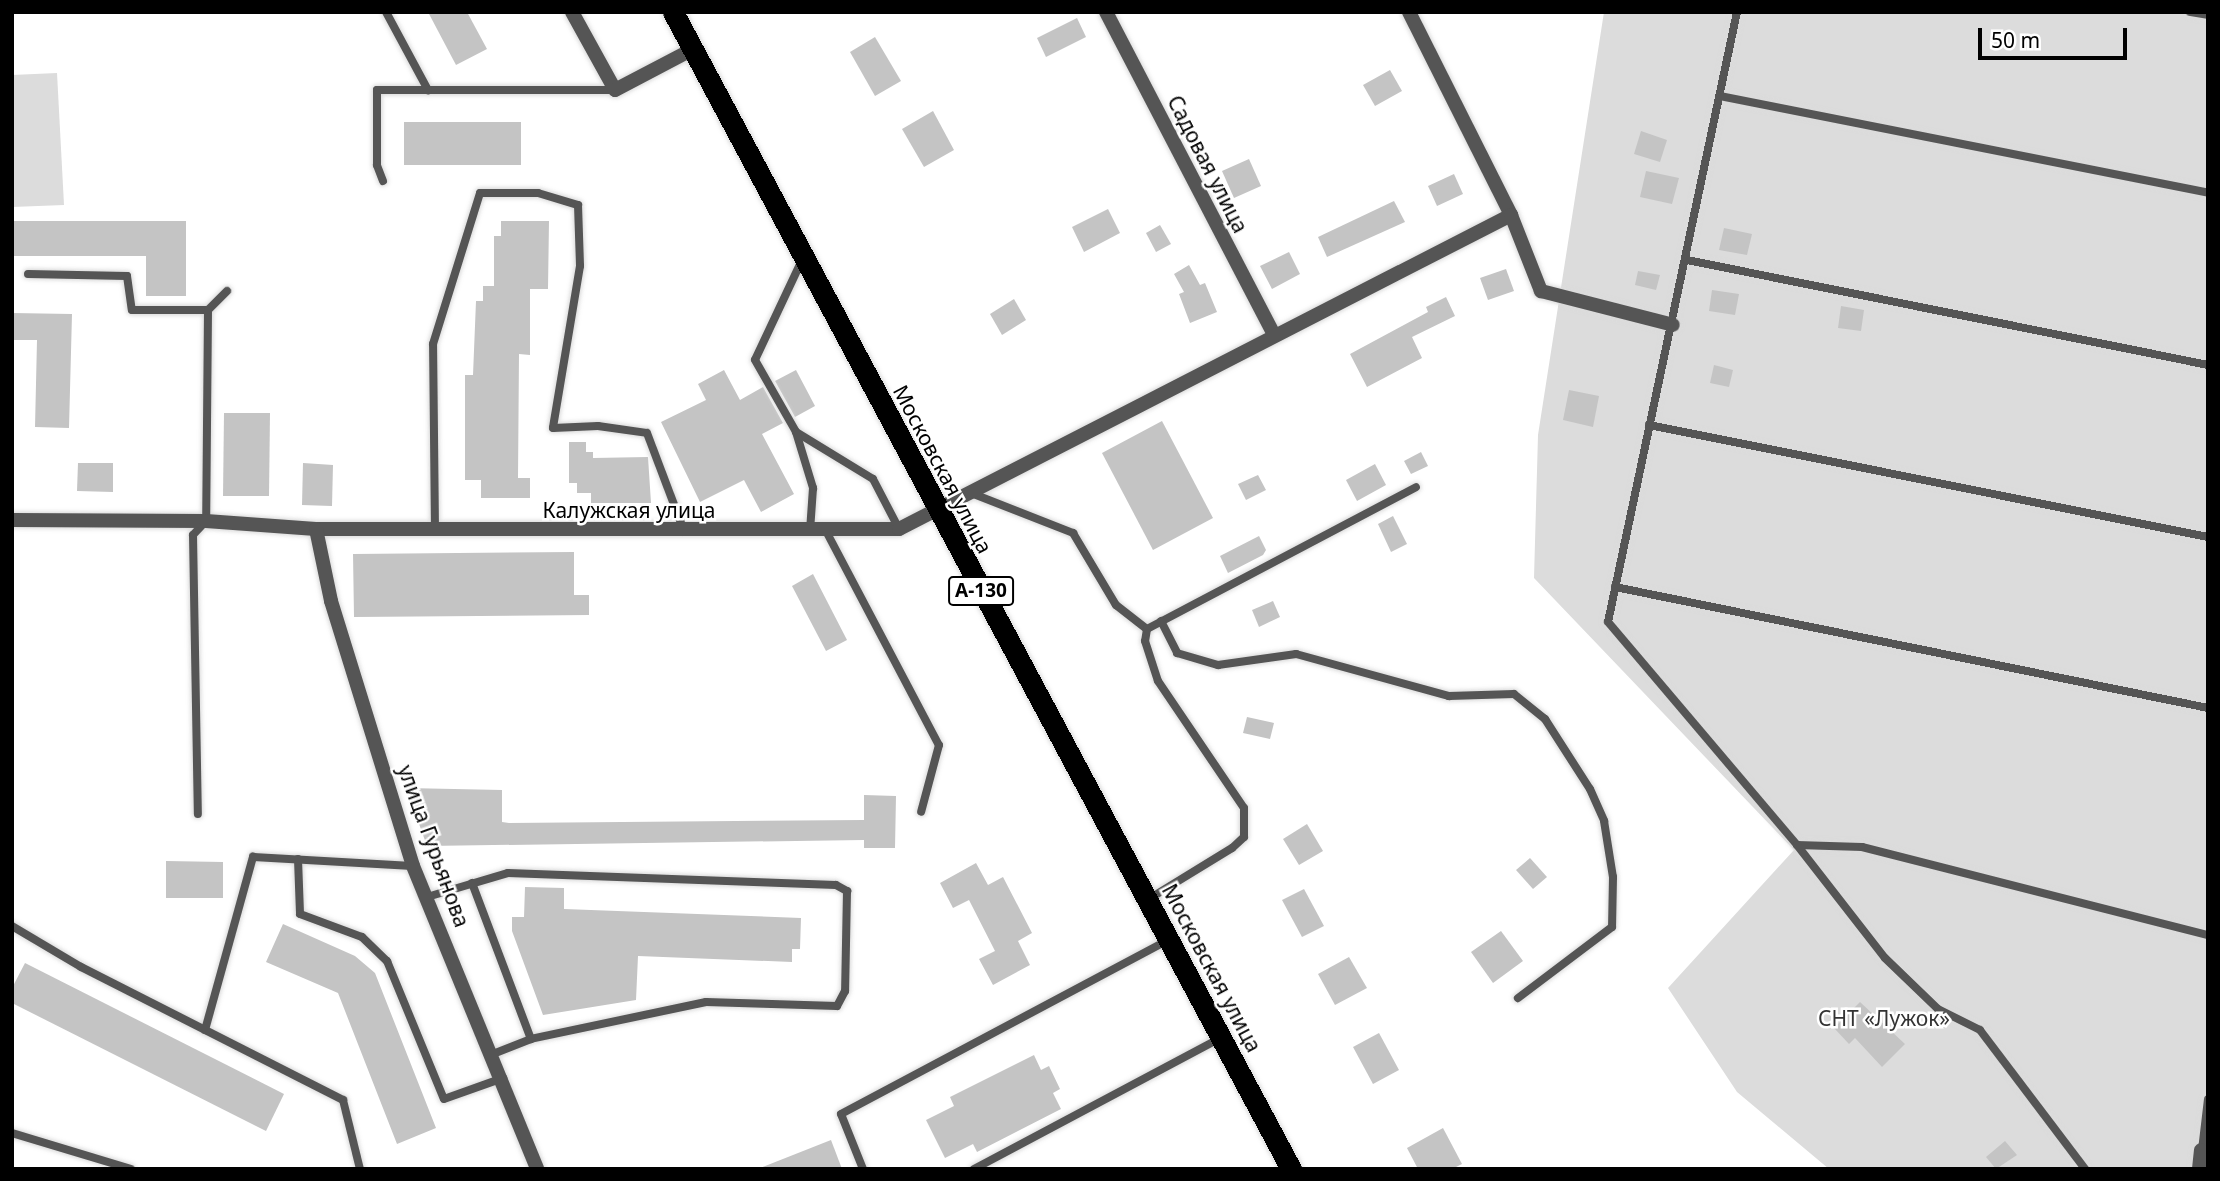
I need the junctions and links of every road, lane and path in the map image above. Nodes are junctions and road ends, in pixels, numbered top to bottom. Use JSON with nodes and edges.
{"nodes":[{"id":1,"x":386,"y":12,"type":"edge"},
{"id":2,"x":572,"y":12,"type":"edge"},
{"id":3,"x":673,"y":12,"type":"edge"},
{"id":4,"x":1106,"y":12,"type":"edge"},
{"id":5,"x":1409,"y":12,"type":"edge"},
{"id":6,"x":1737,"y":12,"type":"edge"},
{"id":7,"x":2190,"y":12,"type":"edge"},
{"id":8,"x":2208,"y":15,"type":"edge"},
{"id":9,"x":693,"y":49,"type":"junction"},
{"id":10,"x":428,"y":90,"type":"junction"},
{"id":11,"x":615,"y":90,"type":"junction"},
{"id":12,"x":1720,"y":96,"type":"junction"},
{"id":13,"x":383,"y":181,"type":"dead end"},
{"id":14,"x":2208,"y":193,"type":"edge"},
{"id":15,"x":1511,"y":215,"type":"junction"},
{"id":16,"x":804,"y":254,"type":"junction"},
{"id":17,"x":1687,"y":260,"type":"junction"},
{"id":18,"x":28,"y":274,"type":"dead end"},
{"id":19,"x":227,"y":291,"type":"dead end"},
{"id":20,"x":208,"y":310,"type":"junction"},
{"id":21,"x":1674,"y":325,"type":"junction"},
{"id":22,"x":207,"y":326,"type":"junction"},
{"id":23,"x":219,"y":326,"type":"dead end"},
{"id":24,"x":1273,"y":335,"type":"junction"},
{"id":25,"x":2208,"y":365,"type":"edge"},
{"id":26,"x":1649,"y":425,"type":"junction"},
{"id":27,"x":796,"y":432,"type":"junction"},
{"id":28,"x":1416,"y":487,"type":"dead end"},
{"id":29,"x":971,"y":493,"type":"junction"},
{"id":30,"x":937,"y":512,"type":"junction"},
{"id":31,"x":12,"y":520,"type":"edge"},
{"id":32,"x":205,"y":521,"type":"junction"},
{"id":33,"x":316,"y":529,"type":"junction"},
{"id":34,"x":899,"y":529,"type":"junction"},
{"id":35,"x":435,"y":530,"type":"junction"},
{"id":36,"x":684,"y":531,"type":"junction"},
{"id":37,"x":810,"y":531,"type":"junction"},
{"id":38,"x":826,"y":531,"type":"junction"},
{"id":39,"x":2208,"y":537,"type":"edge"},
{"id":40,"x":1615,"y":587,"type":"junction"},
{"id":41,"x":1161,"y":621,"type":"junction"},
{"id":42,"x":1147,"y":629,"type":"junction"},
{"id":43,"x":2208,"y":708,"type":"edge"},
{"id":44,"x":921,"y":812,"type":"dead end"},
{"id":45,"x":198,"y":814,"type":"dead end"},
{"id":46,"x":1797,"y":845,"type":"junction"},
{"id":47,"x":298,"y":859,"type":"junction"},
{"id":48,"x":414,"y":866,"type":"junction"},
{"id":49,"x":472,"y":883,"type":"junction"},
{"id":50,"x":426,"y":897,"type":"junction"},
{"id":51,"x":1152,"y":897,"type":"dead end"},
{"id":52,"x":12,"y":926,"type":"edge"},
{"id":53,"x":2208,"y":935,"type":"edge"},
{"id":54,"x":1170,"y":940,"type":"junction"},
{"id":55,"x":1518,"y":998,"type":"dead end"},
{"id":56,"x":205,"y":1030,"type":"junction"},
{"id":57,"x":1222,"y":1037,"type":"junction"},
{"id":58,"x":531,"y":1039,"type":"junction"},
{"id":59,"x":493,"y":1054,"type":"junction"},
{"id":60,"x":503,"y":1078,"type":"junction"},
{"id":61,"x":2208,"y":1099,"type":"edge"},
{"id":62,"x":12,"y":1133,"type":"edge"},
{"id":63,"x":2204,"y":1150,"type":"edge"},
{"id":64,"x":131,"y":1169,"type":"edge"},
{"id":65,"x":360,"y":1169,"type":"edge"},
{"id":66,"x":537,"y":1169,"type":"edge"},
{"id":67,"x":863,"y":1169,"type":"edge"},
{"id":68,"x":974,"y":1169,"type":"edge"},
{"id":69,"x":1292,"y":1169,"type":"edge"},
{"id":70,"x":2085,"y":1169,"type":"edge"},
{"id":71,"x":2199,"y":1169,"type":"edge"}],
"edges":[{"from":1,"to":10,"type":"lane"},
{"from":2,"to":11,"type":"street"},
{"from":3,"to":9,"type":"highway","name":"Московская улица","number":"А-130"},
{"from":4,"to":24,"type":"street","name":"Садовая улица"},
{"from":5,"to":15,"type":"street"},
{"from":6,"to":12,"type":"lane"},
{"from":7,"to":8,"type":"lane"},
{"from":9,"to":11,"type":"street"},
{"from":9,"to":16,"type":"highway","name":"Московская улица","number":"А-130"},
{"from":10,"to":11,"type":"lane"},
{"from":10,"to":13,"type":"lane"},
{"from":12,"to":14,"type":"lane"},
{"from":12,"to":17,"type":"lane"},
{"from":15,"to":21,"type":"street"},
{"from":15,"to":24,"type":"street","name":"Калужская улица"},
{"from":16,"to":27,"type":"lane"},
{"from":16,"to":30,"type":"highway","name":"Московская улица","number":"А-130"},
{"from":17,"to":21,"type":"lane"},
{"from":17,"to":25,"type":"lane"},
{"from":18,"to":20,"type":"lane"},
{"from":19,"to":20,"type":"lane"},
{"from":20,"to":22,"type":"lane"},
{"from":21,"to":26,"type":"lane"},
{"from":22,"to":23,"type":"lane"},
{"from":22,"to":32,"type":"lane"},
{"from":24,"to":29,"type":"street","name":"Калужская улица"},
{"from":26,"to":39,"type":"lane"},
{"from":26,"to":40,"type":"lane"},
{"from":27,"to":34,"type":"lane"},
{"from":27,"to":37,"type":"lane"},
{"from":28,"to":41,"type":"lane"},
{"from":29,"to":30,"type":"street","name":"Калужская улица"},
{"from":29,"to":42,"type":"lane"},
{"from":30,"to":34,"type":"street","name":"Калужская улица"},
{"from":30,"to":54,"type":"highway","name":"Московская улица","number":"А-130"},
{"from":31,"to":32,"type":"street","name":"Калужская улица"},
{"from":32,"to":33,"type":"street","name":"Калужская улица"},
{"from":32,"to":45,"type":"lane"},
{"from":33,"to":35,"type":"street","name":"Калужская улица"},
{"from":33,"to":48,"type":"street","name":"улица Гурьянова"},
{"from":34,"to":38,"type":"street","name":"Калужская улица"},
{"from":35,"to":36,"type":"street","name":"Калужская улица"},
{"from":35,"to":36,"type":"lane"},
{"from":36,"to":37,"type":"street","name":"Калужская улица"},
{"from":37,"to":38,"type":"street","name":"Калужская улица"},
{"from":38,"to":44,"type":"lane"},
{"from":40,"to":43,"type":"lane"},
{"from":40,"to":46,"type":"lane"},
{"from":41,"to":42,"type":"lane"},
{"from":41,"to":55,"type":"lane"},
{"from":42,"to":51,"type":"lane"},
{"from":46,"to":53,"type":"lane"},
{"from":46,"to":70,"type":"lane"},
{"from":47,"to":48,"type":"lane"},
{"from":47,"to":56,"type":"lane"},
{"from":47,"to":60,"type":"lane"},
{"from":48,"to":50,"type":"street","name":"улица Гурьянова"},
{"from":49,"to":50,"type":"lane"},
{"from":49,"to":58,"type":"lane"},
{"from":49,"to":58,"type":"lane"},
{"from":50,"to":59,"type":"street","name":"улица Гурьянова"},
{"from":52,"to":56,"type":"lane"},
{"from":54,"to":57,"type":"highway","name":"Московская улица","number":"А-130"},
{"from":54,"to":67,"type":"lane"},
{"from":56,"to":65,"type":"lane"},
{"from":57,"to":68,"type":"lane"},
{"from":57,"to":69,"type":"highway","name":"Московская улица","number":"А-130"},
{"from":58,"to":59,"type":"lane"},
{"from":59,"to":60,"type":"street","name":"улица Гурьянова"},
{"from":60,"to":66,"type":"street","name":"улица Гурьянова"},
{"from":61,"to":63,"type":"lane"},
{"from":62,"to":64,"type":"lane"},
{"from":63,"to":71,"type":"street"}]}
